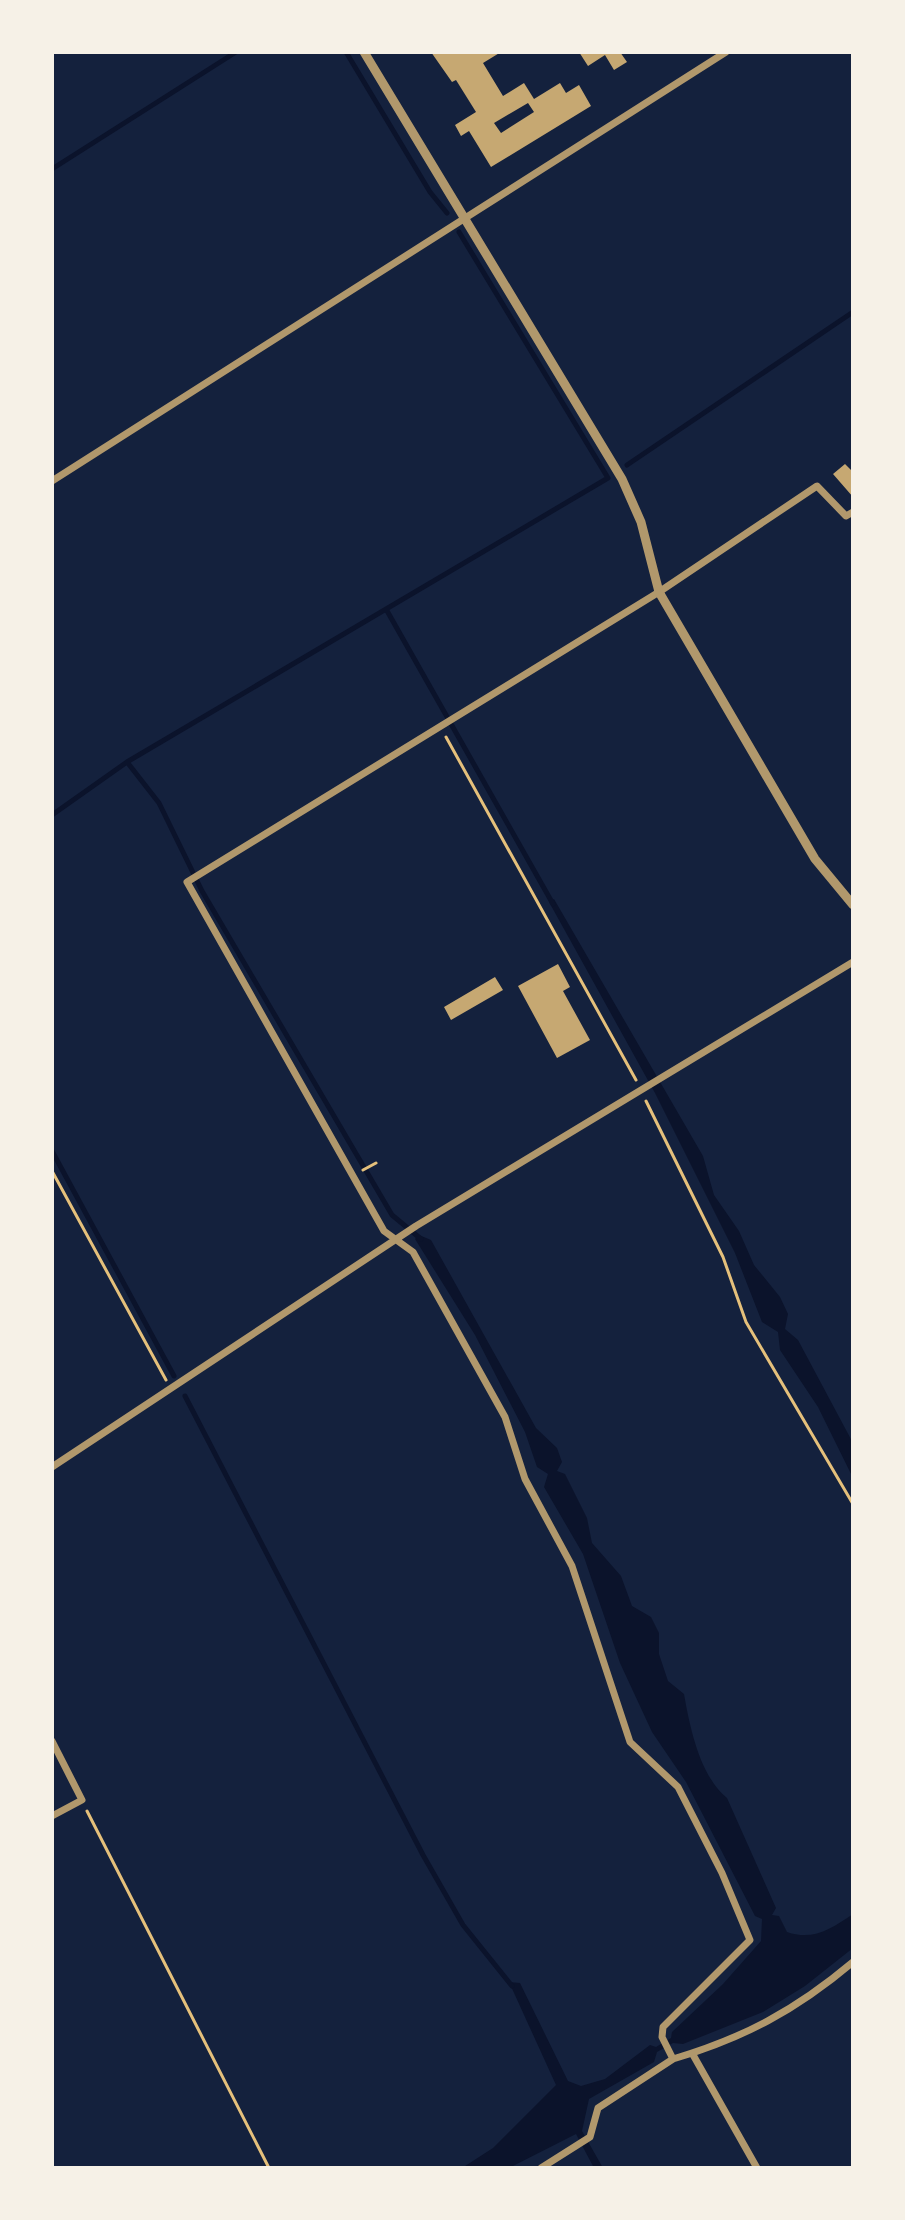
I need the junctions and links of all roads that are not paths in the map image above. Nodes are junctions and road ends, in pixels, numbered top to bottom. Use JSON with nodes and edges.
{"nodes":[{"id":1,"x":364,"y":52,"type":"edge"},
{"id":2,"x":726,"y":52,"type":"edge"},
{"id":3,"x":464,"y":217,"type":"junction"},
{"id":4,"x":52,"y":481,"type":"edge"},
{"id":5,"x":853,"y":512,"type":"edge"},
{"id":6,"x":659,"y":592,"type":"junction"},
{"id":7,"x":853,"y":905,"type":"edge"},
{"id":8,"x":853,"y":962,"type":"edge"},
{"id":9,"x":401,"y":1238,"type":"junction"},
{"id":10,"x":52,"y":1467,"type":"edge"},
{"id":11,"x":52,"y":1741,"type":"edge"},
{"id":12,"x":52,"y":1816,"type":"edge"},
{"id":13,"x":853,"y":1962,"type":"edge"},
{"id":14,"x":692,"y":2053,"type":"junction"},
{"id":15,"x":671,"y":2055,"type":"junction"},
{"id":16,"x":541,"y":2168,"type":"edge"},
{"id":17,"x":757,"y":2168,"type":"edge"}],
"edges":[{"from":1,"to":3,"type":"street"},
{"from":2,"to":3,"type":"street"},
{"from":3,"to":4,"type":"street"},
{"from":3,"to":6,"type":"street"},
{"from":5,"to":6,"type":"street"},
{"from":6,"to":7,"type":"street"},
{"from":6,"to":9,"type":"street"},
{"from":8,"to":9,"type":"street"},
{"from":9,"to":10,"type":"street"},
{"from":9,"to":15,"type":"street"},
{"from":11,"to":12,"type":"street"},
{"from":13,"to":14,"type":"street"},
{"from":14,"to":15,"type":"street"},
{"from":14,"to":17,"type":"street"},
{"from":15,"to":16,"type":"street"}]}
